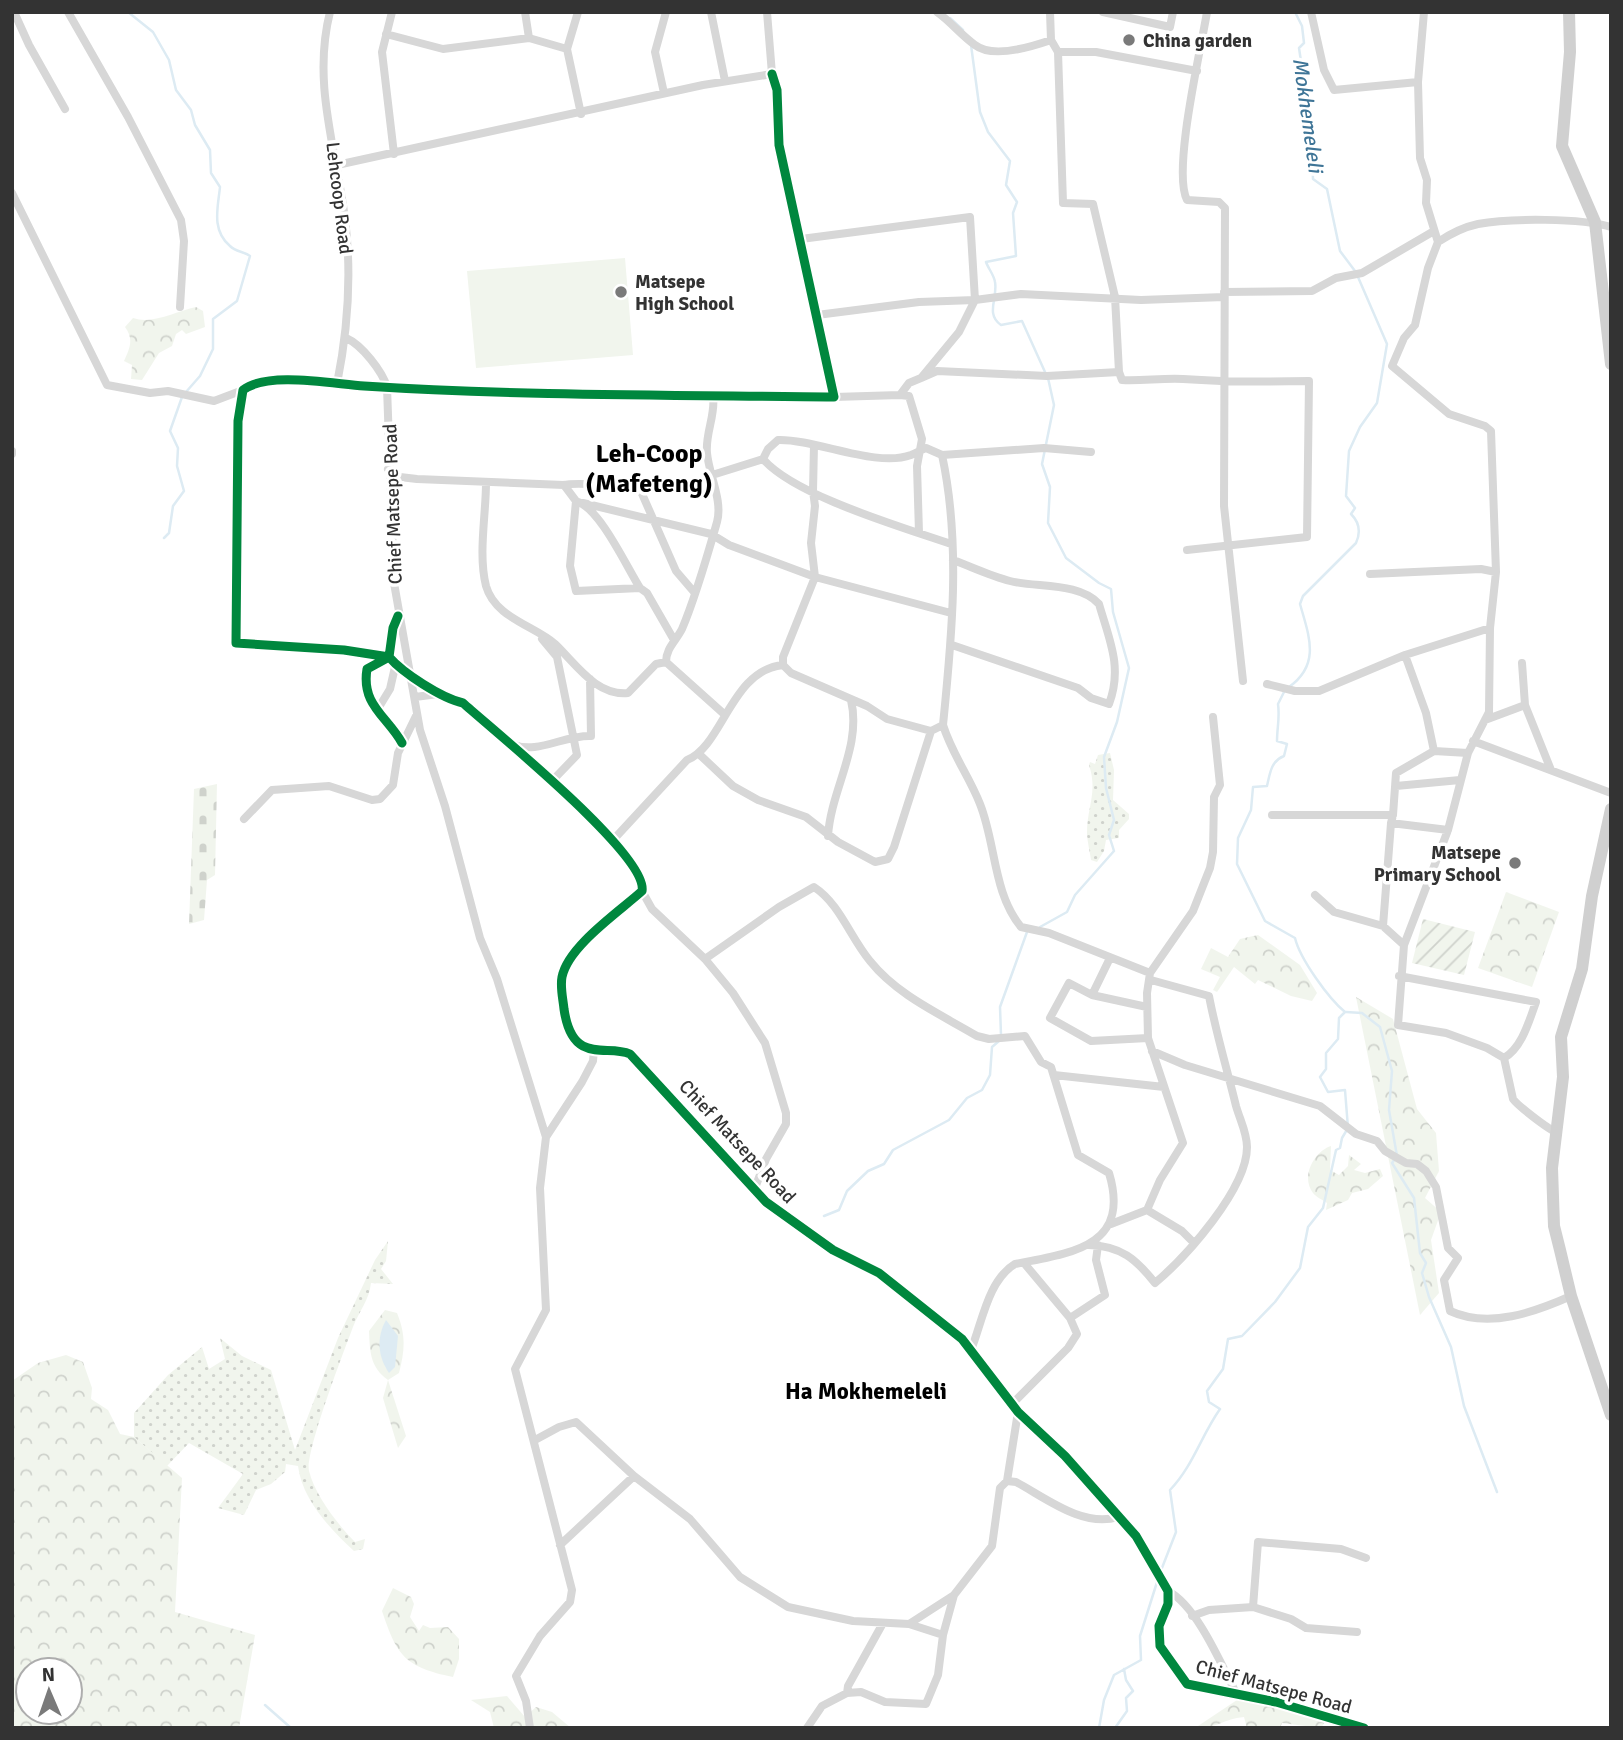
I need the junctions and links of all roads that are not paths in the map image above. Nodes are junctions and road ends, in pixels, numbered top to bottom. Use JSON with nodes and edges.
{"nodes":[{"id":1,"x":15,"y":12,"type":"edge"},
{"id":2,"x":68,"y":12,"type":"edge"},
{"id":3,"x":330,"y":12,"type":"edge"},
{"id":4,"x":393,"y":12,"type":"edge"},
{"id":5,"x":525,"y":12,"type":"edge"},
{"id":6,"x":579,"y":12,"type":"edge"},
{"id":7,"x":666,"y":12,"type":"edge"},
{"id":8,"x":711,"y":12,"type":"edge"},
{"id":9,"x":767,"y":12,"type":"edge"},
{"id":10,"x":937,"y":12,"type":"edge"},
{"id":11,"x":1050,"y":12,"type":"edge"},
{"id":12,"x":1103,"y":12,"type":"edge"},
{"id":13,"x":1173,"y":12,"type":"edge"},
{"id":14,"x":1207,"y":12,"type":"edge"},
{"id":15,"x":1311,"y":12,"type":"edge"},
{"id":16,"x":1424,"y":12,"type":"edge"},
{"id":17,"x":1569,"y":12,"type":"edge"},
{"id":18,"x":386,"y":34,"type":"junction"},
{"id":19,"x":529,"y":38,"type":"junction"},
{"id":20,"x":1051,"y":40,"type":"junction"},
{"id":21,"x":568,"y":50,"type":"junction"},
{"id":22,"x":1058,"y":52,"type":"junction"},
{"id":23,"x":1196,"y":71,"type":"junction"},
{"id":24,"x":772,"y":74,"type":"junction"},
{"id":25,"x":725,"y":81,"type":"junction"},
{"id":26,"x":1418,"y":82,"type":"junction"},
{"id":27,"x":664,"y":93,"type":"junction"},
{"id":28,"x":65,"y":109,"type":"dead end"},
{"id":29,"x":581,"y":114,"type":"junction"},
{"id":30,"x":394,"y":154,"type":"junction"},
{"id":31,"x":337,"y":165,"type":"junction"},
{"id":32,"x":12,"y":193,"type":"edge"},
{"id":33,"x":1595,"y":222,"type":"junction"},
{"id":34,"x":1611,"y":227,"type":"edge"},
{"id":35,"x":1434,"y":231,"type":"junction"},
{"id":36,"x":801,"y":239,"type":"junction"},
{"id":37,"x":1438,"y":242,"type":"junction"},
{"id":38,"x":1224,"y":294,"type":"junction"},
{"id":39,"x":1115,"y":297,"type":"junction"},
{"id":40,"x":975,"y":300,"type":"junction"},
{"id":41,"x":180,"y":307,"type":"dead end"},
{"id":42,"x":817,"y":316,"type":"junction"},
{"id":43,"x":346,"y":338,"type":"junction"},
{"id":44,"x":1611,"y":364,"type":"edge"},
{"id":45,"x":1119,"y":372,"type":"junction"},
{"id":46,"x":921,"y":377,"type":"junction"},
{"id":47,"x":1222,"y":383,"type":"junction"},
{"id":48,"x":337,"y":384,"type":"junction"},
{"id":49,"x":387,"y":387,"type":"junction"},
{"id":50,"x":243,"y":390,"type":"junction"},
{"id":51,"x":900,"y":395,"type":"junction"},
{"id":52,"x":713,"y":396,"type":"junction"},
{"id":53,"x":834,"y":397,"type":"junction"},
{"id":54,"x":814,"y":445,"type":"junction"},
{"id":55,"x":920,"y":450,"type":"junction"},
{"id":56,"x":1091,"y":452,"type":"dead end"},
{"id":57,"x":942,"y":455,"type":"junction"},
{"id":58,"x":763,"y":459,"type":"junction"},
{"id":59,"x":388,"y":469,"type":"junction"},
{"id":60,"x":709,"y":476,"type":"junction"},
{"id":61,"x":486,"y":483,"type":"junction"},
{"id":62,"x":564,"y":485,"type":"junction"},
{"id":63,"x":813,"y":491,"type":"junction"},
{"id":64,"x":580,"y":502,"type":"junction"},
{"id":65,"x":651,"y":519,"type":"junction"},
{"id":66,"x":919,"y":533,"type":"junction"},
{"id":67,"x":712,"y":534,"type":"junction"},
{"id":68,"x":950,"y":544,"type":"junction"},
{"id":69,"x":1228,"y":545,"type":"junction"},
{"id":70,"x":1186,"y":550,"type":"dead end"},
{"id":71,"x":953,"y":560,"type":"junction"},
{"id":72,"x":1496,"y":572,"type":"junction"},
{"id":73,"x":1370,"y":574,"type":"dead end"},
{"id":74,"x":815,"y":577,"type":"junction"},
{"id":75,"x":640,"y":588,"type":"junction"},
{"id":76,"x":694,"y":592,"type":"junction"},
{"id":77,"x":951,"y":613,"type":"junction"},
{"id":78,"x":398,"y":616,"type":"junction"},
{"id":79,"x":1490,"y":628,"type":"junction"},
{"id":80,"x":541,"y":636,"type":"junction"},
{"id":81,"x":674,"y":640,"type":"junction"},
{"id":82,"x":952,"y":645,"type":"junction"},
{"id":83,"x":1405,"y":655,"type":"junction"},
{"id":84,"x":389,"y":657,"type":"junction"},
{"id":85,"x":666,"y":662,"type":"junction"},
{"id":86,"x":1522,"y":663,"type":"dead end"},
{"id":87,"x":783,"y":665,"type":"junction"},
{"id":88,"x":395,"y":667,"type":"junction"},
{"id":89,"x":410,"y":675,"type":"junction"},
{"id":90,"x":590,"y":679,"type":"junction"},
{"id":91,"x":1243,"y":681,"type":"dead end"},
{"id":92,"x":1267,"y":684,"type":"dead end"},
{"id":93,"x":438,"y":694,"type":"junction"},
{"id":94,"x":415,"y":697,"type":"junction"},
{"id":95,"x":851,"y":700,"type":"junction"},
{"id":96,"x":1525,"y":705,"type":"junction"},
{"id":97,"x":376,"y":712,"type":"junction"},
{"id":98,"x":418,"y":713,"type":"junction"},
{"id":99,"x":724,"y":714,"type":"junction"},
{"id":100,"x":1213,"y":717,"type":"dead end"},
{"id":101,"x":1483,"y":721,"type":"junction"},
{"id":102,"x":943,"y":725,"type":"junction"},
{"id":103,"x":931,"y":731,"type":"junction"},
{"id":104,"x":573,"y":735,"type":"junction"},
{"id":105,"x":505,"y":741,"type":"junction"},
{"id":106,"x":1473,"y":741,"type":"junction"},
{"id":107,"x":402,"y":743,"type":"junction"},
{"id":108,"x":1434,"y":751,"type":"junction"},
{"id":109,"x":1468,"y":753,"type":"junction"},
{"id":110,"x":699,"y":755,"type":"junction"},
{"id":111,"x":1551,"y":770,"type":"junction"},
{"id":112,"x":1460,"y":780,"type":"junction"},
{"id":113,"x":551,"y":782,"type":"junction"},
{"id":114,"x":1396,"y":786,"type":"junction"},
{"id":115,"x":1611,"y":793,"type":"edge"},
{"id":116,"x":1611,"y":809,"type":"edge"},
{"id":117,"x":1272,"y":815,"type":"dead end"},
{"id":118,"x":244,"y":819,"type":"dead end"},
{"id":119,"x":1392,"y":819,"type":"junction"},
{"id":120,"x":1448,"y":830,"type":"junction"},
{"id":121,"x":828,"y":836,"type":"junction"},
{"id":122,"x":614,"y":839,"type":"junction"},
{"id":123,"x":642,"y":891,"type":"junction"},
{"id":124,"x":1315,"y":895,"type":"dead end"},
{"id":125,"x":1383,"y":926,"type":"junction"},
{"id":126,"x":1411,"y":930,"type":"junction"},
{"id":127,"x":1392,"y":934,"type":"junction"},
{"id":128,"x":1404,"y":945,"type":"junction"},
{"id":129,"x":1110,"y":958,"type":"junction"},
{"id":130,"x":705,"y":959,"type":"junction"},
{"id":131,"x":1150,"y":976,"type":"junction"},
{"id":132,"x":1399,"y":976,"type":"junction"},
{"id":133,"x":1092,"y":995,"type":"junction"},
{"id":134,"x":1147,"y":1007,"type":"junction"},
{"id":135,"x":1148,"y":1038,"type":"junction"},
{"id":136,"x":594,"y":1050,"type":"junction"},
{"id":137,"x":1152,"y":1051,"type":"junction"},
{"id":138,"x":1504,"y":1058,"type":"junction"},
{"id":139,"x":1054,"y":1074,"type":"junction"},
{"id":140,"x":1230,"y":1078,"type":"junction"},
{"id":141,"x":1164,"y":1087,"type":"junction"},
{"id":142,"x":1556,"y":1132,"type":"junction"},
{"id":143,"x":546,"y":1137,"type":"junction"},
{"id":144,"x":755,"y":1188,"type":"junction"},
{"id":145,"x":1147,"y":1210,"type":"junction"},
{"id":146,"x":1111,"y":1224,"type":"junction"},
{"id":147,"x":1194,"y":1243,"type":"junction"},
{"id":148,"x":1088,"y":1245,"type":"junction"},
{"id":149,"x":1098,"y":1245,"type":"junction"},
{"id":150,"x":1024,"y":1263,"type":"junction"},
{"id":151,"x":1571,"y":1296,"type":"junction"},
{"id":152,"x":1070,"y":1318,"type":"junction"},
{"id":153,"x":971,"y":1350,"type":"junction"},
{"id":154,"x":1015,"y":1408,"type":"junction"},
{"id":155,"x":1611,"y":1415,"type":"edge"},
{"id":156,"x":535,"y":1440,"type":"junction"},
{"id":157,"x":634,"y":1476,"type":"junction"},
{"id":158,"x":1007,"y":1481,"type":"junction"},
{"id":159,"x":1118,"y":1517,"type":"junction"},
{"id":160,"x":560,"y":1545,"type":"junction"},
{"id":161,"x":1366,"y":1558,"type":"dead end"},
{"id":162,"x":1168,"y":1591,"type":"junction"},
{"id":163,"x":954,"y":1595,"type":"junction"},
{"id":164,"x":1253,"y":1607,"type":"junction"},
{"id":165,"x":1192,"y":1616,"type":"junction"},
{"id":166,"x":883,"y":1623,"type":"junction"},
{"id":167,"x":909,"y":1624,"type":"junction"},
{"id":168,"x":1357,"y":1632,"type":"dead end"},
{"id":169,"x":943,"y":1634,"type":"junction"},
{"id":170,"x":847,"y":1693,"type":"junction"},
{"id":171,"x":1236,"y":1693,"type":"junction"},
{"id":172,"x":530,"y":1728,"type":"edge"},
{"id":173,"x":807,"y":1728,"type":"edge"},
{"id":174,"x":1364,"y":1728,"type":"edge"}],
"edges":[{"from":1,"to":28,"type":"street"},
{"from":2,"to":41,"type":"street"},
{"from":3,"to":31,"type":"street","name":"Lehcoop Road"},
{"from":4,"to":18,"type":"street"},
{"from":5,"to":19,"type":"street"},
{"from":6,"to":21,"type":"street"},
{"from":7,"to":27,"type":"street"},
{"from":8,"to":25,"type":"street"},
{"from":9,"to":24,"type":"street"},
{"from":10,"to":20,"type":"street"},
{"from":11,"to":20,"type":"street"},
{"from":12,"to":13,"type":"street"},
{"from":14,"to":23,"type":"street"},
{"from":15,"to":26,"type":"street"},
{"from":16,"to":26,"type":"street"},
{"from":17,"to":33,"type":"street"},
{"from":18,"to":19,"type":"street"},
{"from":18,"to":30,"type":"street"},
{"from":19,"to":21,"type":"street"},
{"from":20,"to":22,"type":"street"},
{"from":21,"to":29,"type":"street"},
{"from":22,"to":23,"type":"street"},
{"from":22,"to":39,"type":"street"},
{"from":23,"to":38,"type":"street"},
{"from":24,"to":25,"type":"street"},
{"from":24,"to":36,"type":"street"},
{"from":25,"to":27,"type":"street"},
{"from":26,"to":35,"type":"street"},
{"from":27,"to":29,"type":"street"},
{"from":29,"to":30,"type":"street"},
{"from":30,"to":31,"type":"street"},
{"from":31,"to":43,"type":"street","name":"Lehcoop Road"},
{"from":32,"to":50,"type":"street"},
{"from":33,"to":34,"type":"street"},
{"from":33,"to":37,"type":"street"},
{"from":33,"to":44,"type":"street"},
{"from":35,"to":37,"type":"street"},
{"from":35,"to":38,"type":"street"},
{"from":36,"to":40,"type":"street"},
{"from":36,"to":42,"type":"street"},
{"from":37,"to":72,"type":"street"},
{"from":38,"to":39,"type":"street"},
{"from":38,"to":47,"type":"street"},
{"from":39,"to":40,"type":"street"},
{"from":39,"to":45,"type":"street"},
{"from":40,"to":42,"type":"street"},
{"from":40,"to":46,"type":"street"},
{"from":42,"to":53,"type":"street"},
{"from":43,"to":48,"type":"street","name":"Lehcoop Road"},
{"from":43,"to":49,"type":"street"},
{"from":45,"to":46,"type":"street"},
{"from":45,"to":47,"type":"street"},
{"from":46,"to":51,"type":"street"},
{"from":47,"to":69,"type":"street"},
{"from":47,"to":69,"type":"street"},
{"from":48,"to":49,"type":"street"},
{"from":48,"to":50,"type":"street"},
{"from":49,"to":52,"type":"street"},
{"from":49,"to":59,"type":"street","name":"Chief Matsepe Road"},
{"from":50,"to":84,"type":"street"},
{"from":51,"to":53,"type":"street"},
{"from":51,"to":55,"type":"street"},
{"from":52,"to":53,"type":"street"},
{"from":52,"to":60,"type":"street"},
{"from":54,"to":55,"type":"street"},
{"from":54,"to":58,"type":"street"},
{"from":54,"to":63,"type":"street"},
{"from":55,"to":57,"type":"street"},
{"from":55,"to":66,"type":"street"},
{"from":56,"to":57,"type":"street"},
{"from":57,"to":68,"type":"street"},
{"from":58,"to":60,"type":"street"},
{"from":58,"to":63,"type":"street"},
{"from":59,"to":61,"type":"street"},
{"from":59,"to":78,"type":"street","name":"Chief Matsepe Road"},
{"from":60,"to":67,"type":"street"},
{"from":61,"to":62,"type":"street"},
{"from":61,"to":80,"type":"street"},
{"from":62,"to":64,"type":"street"},
{"from":62,"to":65,"type":"street"},
{"from":63,"to":66,"type":"street"},
{"from":63,"to":74,"type":"street"},
{"from":64,"to":65,"type":"street"},
{"from":64,"to":75,"type":"street"},
{"from":64,"to":75,"type":"street"},
{"from":65,"to":67,"type":"street"},
{"from":65,"to":76,"type":"street"},
{"from":66,"to":68,"type":"street"},
{"from":67,"to":74,"type":"street"},
{"from":67,"to":76,"type":"street"},
{"from":68,"to":71,"type":"street"},
{"from":69,"to":70,"type":"street"},
{"from":69,"to":91,"type":"street"},
{"from":71,"to":77,"type":"street"},
{"from":71,"to":82,"type":"street"},
{"from":72,"to":73,"type":"street"},
{"from":72,"to":79,"type":"street"},
{"from":74,"to":77,"type":"street"},
{"from":74,"to":87,"type":"street"},
{"from":75,"to":81,"type":"street"},
{"from":76,"to":81,"type":"street"},
{"from":77,"to":82,"type":"street"},
{"from":78,"to":84,"type":"street"},
{"from":78,"to":89,"type":"street","name":"Chief Matsepe Road"},
{"from":79,"to":83,"type":"street"},
{"from":79,"to":101,"type":"street"},
{"from":80,"to":90,"type":"street"},
{"from":80,"to":104,"type":"street"},
{"from":81,"to":85,"type":"street"},
{"from":82,"to":102,"type":"street"},
{"from":83,"to":92,"type":"street"},
{"from":83,"to":108,"type":"street"},
{"from":84,"to":88,"type":"street"},
{"from":84,"to":97,"type":"street"},
{"from":85,"to":90,"type":"street"},
{"from":85,"to":99,"type":"street"},
{"from":86,"to":96,"type":"street"},
{"from":87,"to":95,"type":"street"},
{"from":87,"to":99,"type":"street"},
{"from":88,"to":89,"type":"street"},
{"from":88,"to":97,"type":"street"},
{"from":89,"to":93,"type":"street"},
{"from":89,"to":94,"type":"street","name":"Chief Matsepe Road"},
{"from":90,"to":104,"type":"street"},
{"from":93,"to":94,"type":"street"},
{"from":93,"to":105,"type":"street"},
{"from":94,"to":98,"type":"street","name":"Chief Matsepe Road"},
{"from":95,"to":103,"type":"street"},
{"from":95,"to":121,"type":"street"},
{"from":96,"to":101,"type":"street"},
{"from":96,"to":111,"type":"street"},
{"from":97,"to":107,"type":"street"},
{"from":98,"to":107,"type":"street"},
{"from":98,"to":143,"type":"street","name":"Chief Matsepe Road"},
{"from":99,"to":110,"type":"street"},
{"from":100,"to":131,"type":"street"},
{"from":101,"to":106,"type":"street"},
{"from":102,"to":103,"type":"street"},
{"from":102,"to":129,"type":"street"},
{"from":103,"to":121,"type":"street"},
{"from":104,"to":105,"type":"street"},
{"from":104,"to":113,"type":"street"},
{"from":105,"to":113,"type":"street"},
{"from":106,"to":109,"type":"street"},
{"from":106,"to":111,"type":"street"},
{"from":107,"to":118,"type":"street"},
{"from":108,"to":109,"type":"street"},
{"from":108,"to":114,"type":"street"},
{"from":109,"to":112,"type":"street"},
{"from":110,"to":121,"type":"street"},
{"from":110,"to":122,"type":"street"},
{"from":111,"to":115,"type":"street"},
{"from":112,"to":114,"type":"street"},
{"from":112,"to":120,"type":"street"},
{"from":113,"to":122,"type":"street"},
{"from":114,"to":119,"type":"street"},
{"from":116,"to":142,"type":"street"},
{"from":117,"to":119,"type":"street"},
{"from":119,"to":120,"type":"street"},
{"from":119,"to":125,"type":"street"},
{"from":120,"to":126,"type":"street"},
{"from":122,"to":123,"type":"street"},
{"from":123,"to":130,"type":"street"},
{"from":123,"to":136,"type":"street"},
{"from":124,"to":125,"type":"street"},
{"from":125,"to":127,"type":"street"},
{"from":126,"to":127,"type":"street"},
{"from":126,"to":128,"type":"street"},
{"from":127,"to":128,"type":"street"},
{"from":128,"to":132,"type":"street"},
{"from":129,"to":131,"type":"street"},
{"from":129,"to":133,"type":"street"},
{"from":130,"to":139,"type":"street"},
{"from":130,"to":144,"type":"street"},
{"from":131,"to":134,"type":"street"},
{"from":131,"to":140,"type":"street"},
{"from":132,"to":138,"type":"street"},
{"from":132,"to":138,"type":"street"},
{"from":133,"to":134,"type":"street"},
{"from":133,"to":135,"type":"street"},
{"from":134,"to":135,"type":"street"},
{"from":135,"to":137,"type":"street"},
{"from":136,"to":143,"type":"street"},
{"from":136,"to":144,"type":"street","name":"Chief Matsepe Road"},
{"from":137,"to":140,"type":"street"},
{"from":137,"to":141,"type":"street"},
{"from":138,"to":142,"type":"street"},
{"from":139,"to":141,"type":"street"},
{"from":139,"to":146,"type":"street"},
{"from":140,"to":147,"type":"street"},
{"from":140,"to":151,"type":"street"},
{"from":141,"to":145,"type":"street"},
{"from":142,"to":151,"type":"street"},
{"from":143,"to":156,"type":"street"},
{"from":144,"to":153,"type":"street","name":"Chief Matsepe Road"},
{"from":145,"to":146,"type":"street"},
{"from":145,"to":147,"type":"street"},
{"from":146,"to":148,"type":"street"},
{"from":147,"to":149,"type":"street"},
{"from":148,"to":149,"type":"street"},
{"from":148,"to":150,"type":"street"},
{"from":149,"to":152,"type":"street"},
{"from":150,"to":152,"type":"street"},
{"from":150,"to":153,"type":"street"},
{"from":151,"to":155,"type":"street"},
{"from":152,"to":154,"type":"street"},
{"from":153,"to":154,"type":"street","name":"Chief Matsepe Road"},
{"from":154,"to":158,"type":"street"},
{"from":154,"to":159,"type":"street","name":"Chief Matsepe Road"},
{"from":156,"to":157,"type":"street"},
{"from":156,"to":160,"type":"street"},
{"from":157,"to":160,"type":"street"},
{"from":157,"to":166,"type":"street"},
{"from":158,"to":159,"type":"street"},
{"from":158,"to":163,"type":"street"},
{"from":159,"to":162,"type":"street","name":"Chief Matsepe Road"},
{"from":160,"to":172,"type":"street"},
{"from":161,"to":164,"type":"street"},
{"from":162,"to":165,"type":"street"},
{"from":162,"to":171,"type":"street","name":"Chief Matsepe Road"},
{"from":163,"to":167,"type":"street"},
{"from":163,"to":169,"type":"street"},
{"from":164,"to":165,"type":"street"},
{"from":164,"to":168,"type":"street"},
{"from":165,"to":171,"type":"street"},
{"from":166,"to":167,"type":"street"},
{"from":166,"to":170,"type":"street"},
{"from":167,"to":169,"type":"street"},
{"from":169,"to":170,"type":"street"},
{"from":170,"to":173,"type":"street"},
{"from":171,"to":174,"type":"street","name":"Chief Matsepe Road"}]}
